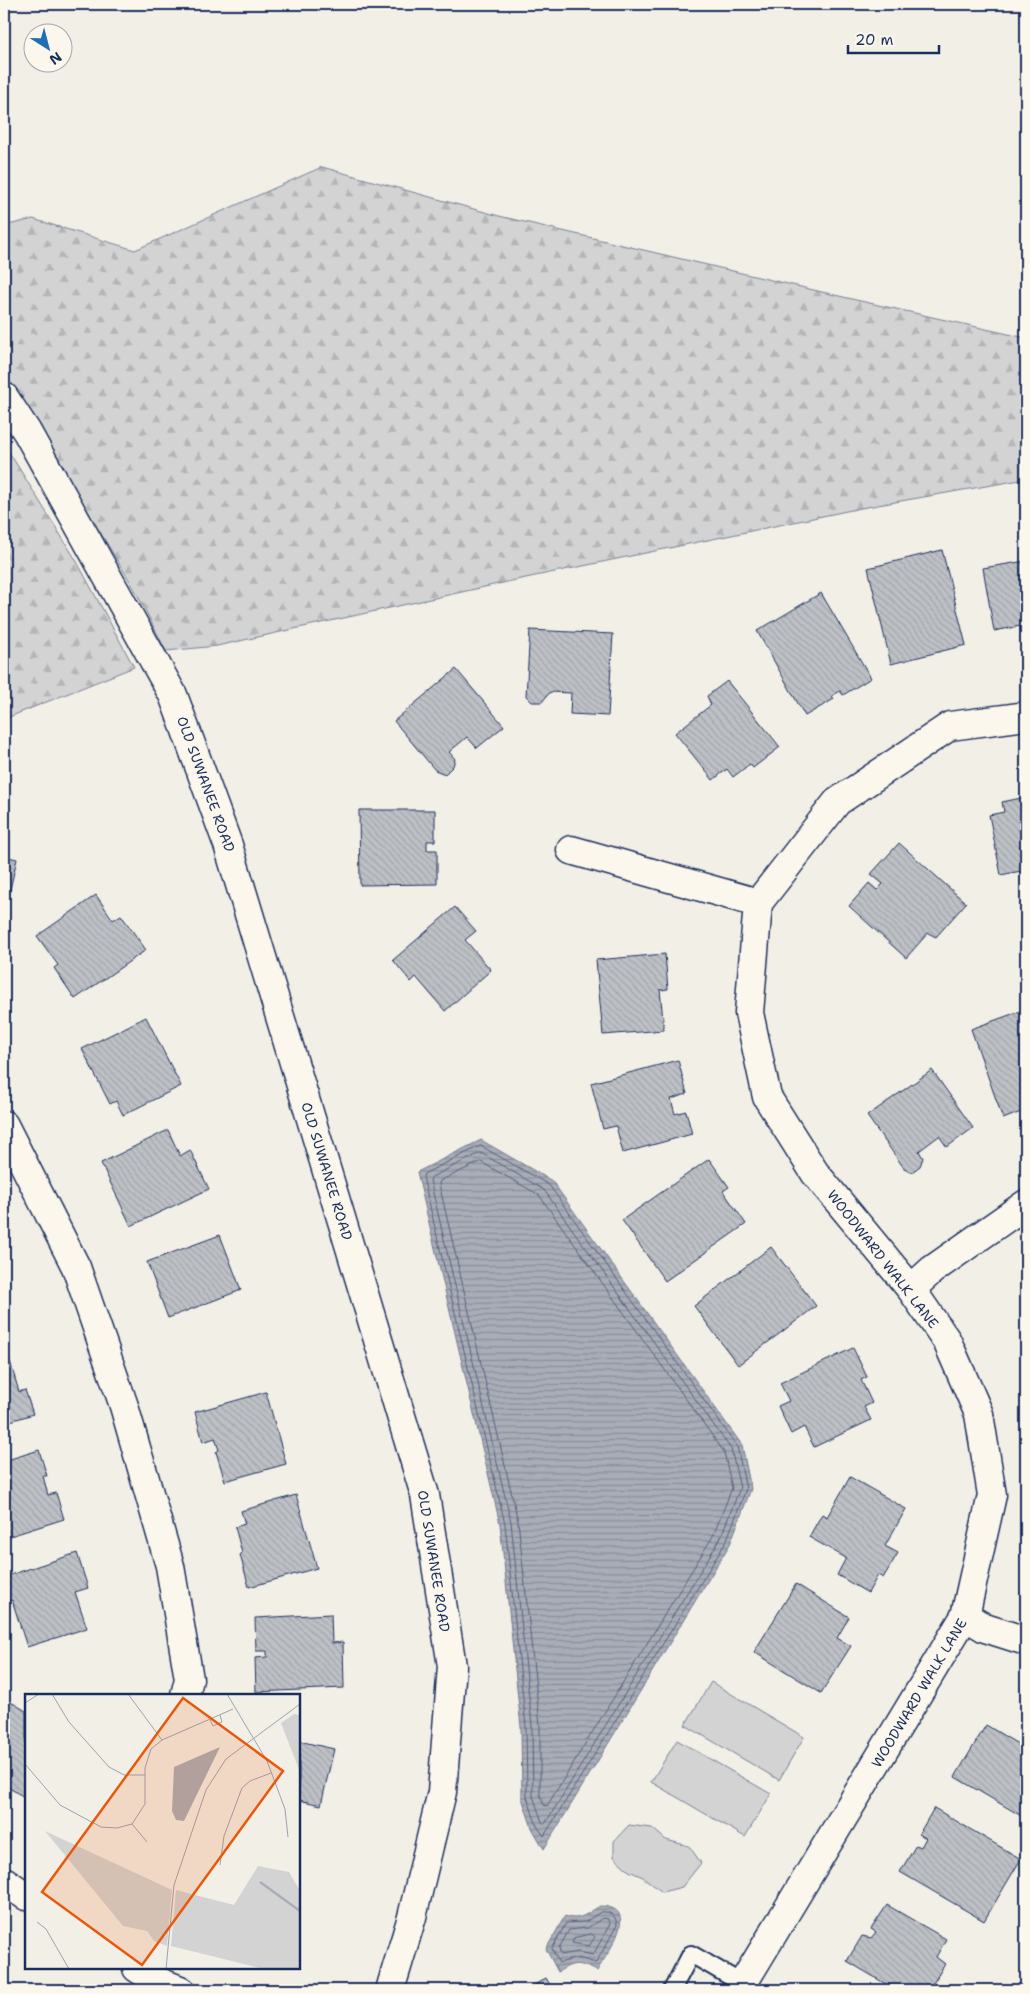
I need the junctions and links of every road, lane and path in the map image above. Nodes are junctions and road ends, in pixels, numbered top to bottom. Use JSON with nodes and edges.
{"nodes":[{"id":1,"x":4,"y":397,"type":"edge"},
{"id":2,"x":1026,"y":716,"type":"edge"},
{"id":3,"x":571,"y":850,"type":"dead end"},
{"id":4,"x":758,"y":902,"type":"junction"},
{"id":5,"x":4,"y":1125,"type":"edge"},
{"id":6,"x":1026,"y":1204,"type":"edge"},
{"id":7,"x":911,"y":1289,"type":"junction"},
{"id":8,"x":965,"y":1616,"type":"junction"},
{"id":9,"x":1026,"y":1641,"type":"edge"},
{"id":10,"x":186,"y":1694,"type":"edge"},
{"id":11,"x":4,"y":1881,"type":"edge"},
{"id":12,"x":25,"y":1895,"type":"edge"},
{"id":13,"x":139,"y":1969,"type":"edge"},
{"id":14,"x":741,"y":1987,"type":"edge"},
{"id":15,"x":180,"y":1990,"type":"edge"},
{"id":16,"x":390,"y":1990,"type":"edge"},
{"id":17,"x":672,"y":1990,"type":"edge"}],
"edges":[{"from":1,"to":16,"type":"street","name":"OLD SUWANEE ROAD"},
{"from":2,"to":4,"type":"street"},
{"from":3,"to":4,"type":"street"},
{"from":4,"to":7,"type":"street","name":"WOODWARD WALK LANE"},
{"from":5,"to":10,"type":"street"},
{"from":6,"to":7,"type":"street"},
{"from":7,"to":8,"type":"street","name":"WOODWARD WALK LANE"},
{"from":8,"to":9,"type":"street"},
{"from":8,"to":14,"type":"street","name":"WOODWARD WALK LANE"},
{"from":11,"to":12,"type":"street"},
{"from":13,"to":15,"type":"street"},
{"from":14,"to":17,"type":"lane"}]}
